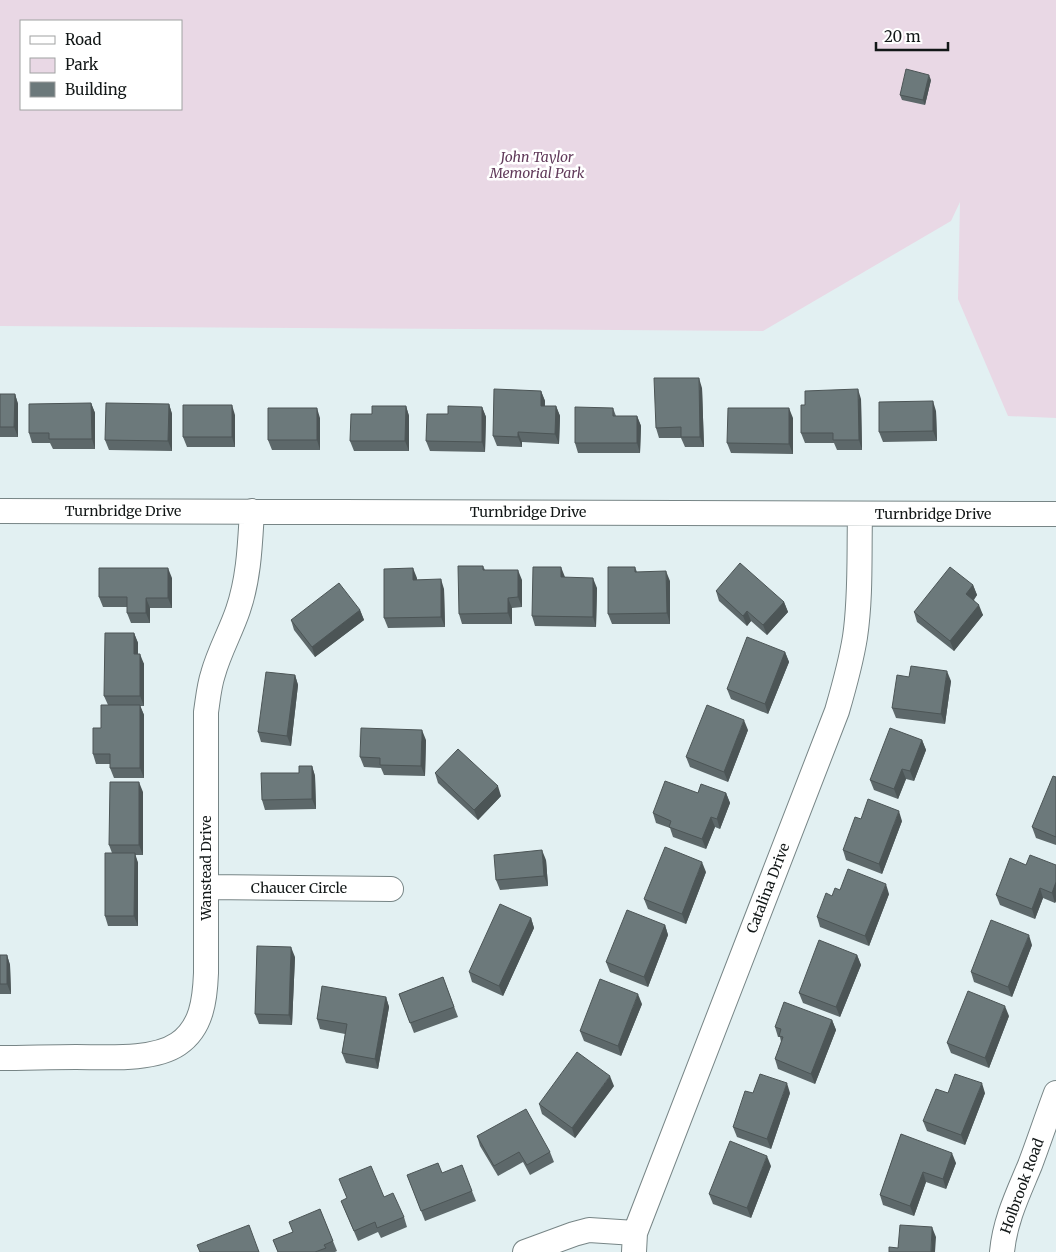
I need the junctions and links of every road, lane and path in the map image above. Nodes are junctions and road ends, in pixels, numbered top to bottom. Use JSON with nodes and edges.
{"nodes":[{"id":1,"x":0,"y":511,"type":"edge"},
{"id":2,"x":252,"y":511,"type":"junction"},
{"id":3,"x":1056,"y":514,"type":"edge"},
{"id":4,"x":860,"y":515,"type":"junction"},
{"id":5,"x":206,"y":888,"type":"junction"},
{"id":6,"x":391,"y":889,"type":"dead end"},
{"id":7,"x":0,"y":1058,"type":"edge"},
{"id":8,"x":1056,"y":1093,"type":"edge"},
{"id":9,"x":635,"y":1243,"type":"edge"},
{"id":10,"x":525,"y":1252,"type":"edge"},
{"id":11,"x":1002,"y":1252,"type":"edge"}],
"edges":[{"from":1,"to":2,"type":"street","name":"Turnbridge Drive"},
{"from":2,"to":4,"type":"street","name":"Turnbridge Drive"},
{"from":2,"to":5,"type":"street","name":"Wanstead Drive"},
{"from":3,"to":4,"type":"street","name":"Turnbridge Drive"},
{"from":4,"to":9,"type":"street","name":"Catalina Drive"},
{"from":5,"to":6,"type":"street","name":"Chaucer Circle"},
{"from":5,"to":7,"type":"street","name":"Wanstead Drive"},
{"from":8,"to":11,"type":"street","name":"Holbrook Road"},
{"from":9,"to":10,"type":"street"}]}
